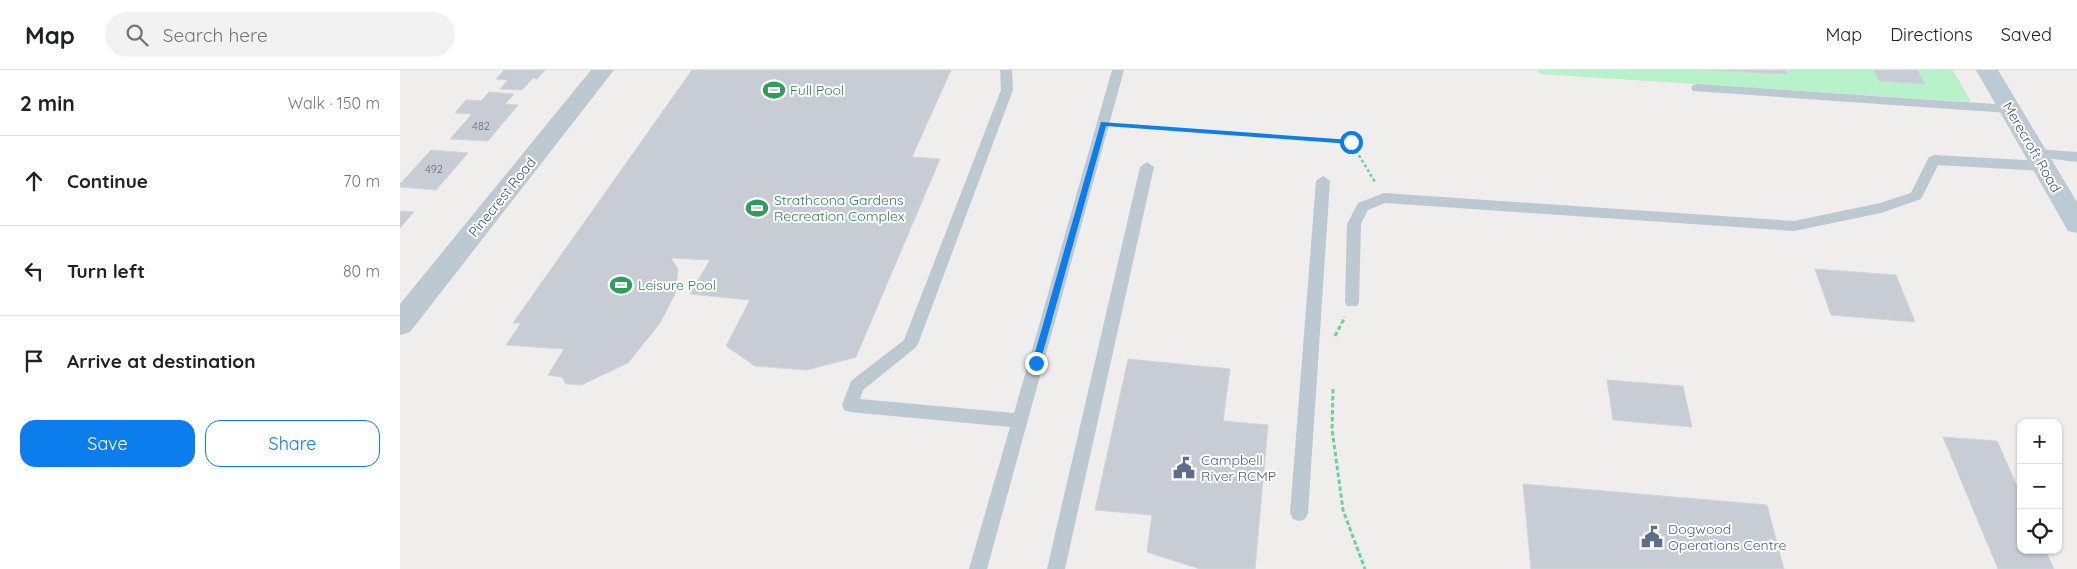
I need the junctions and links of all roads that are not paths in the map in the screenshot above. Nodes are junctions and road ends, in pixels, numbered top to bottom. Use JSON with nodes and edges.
{"nodes":[{"id":1,"x":603,"y":70,"type":"edge"},
{"id":2,"x":1006,"y":70,"type":"edge"},
{"id":3,"x":1118,"y":70,"type":"edge"},
{"id":4,"x":1987,"y":70,"type":"edge"},
{"id":5,"x":1697,"y":88,"type":"dead end"},
{"id":6,"x":2010,"y":109,"type":"junction"},
{"id":7,"x":2077,"y":157,"type":"edge"},
{"id":8,"x":2039,"y":160,"type":"junction"},
{"id":9,"x":1147,"y":167,"type":"dead end"},
{"id":10,"x":1323,"y":181,"type":"dead end"},
{"id":11,"x":2077,"y":224,"type":"edge"},
{"id":12,"x":1352,"y":302,"type":"road end"},
{"id":13,"x":400,"y":324,"type":"edge"},
{"id":14,"x":1020,"y":421,"type":"junction"},
{"id":15,"x":1299,"y":513,"type":"dead end"},
{"id":16,"x":978,"y":569,"type":"edge"},
{"id":17,"x":1056,"y":569,"type":"edge"}],
"edges":[{"from":1,"to":13,"type":"street","name":"Pinecrest Road"},
{"from":2,"to":14,"type":"lane"},
{"from":3,"to":14,"type":"lane"},
{"from":4,"to":6,"type":"street","name":"Merecroft Road"},
{"from":5,"to":6,"type":"lane"},
{"from":6,"to":8,"type":"street","name":"Merecroft Road"},
{"from":7,"to":8,"type":"lane"},
{"from":8,"to":11,"type":"street","name":"Merecroft Road"},
{"from":8,"to":12,"type":"lane"},
{"from":9,"to":17,"type":"lane"},
{"from":10,"to":15,"type":"lane"},
{"from":14,"to":16,"type":"lane"}]}
